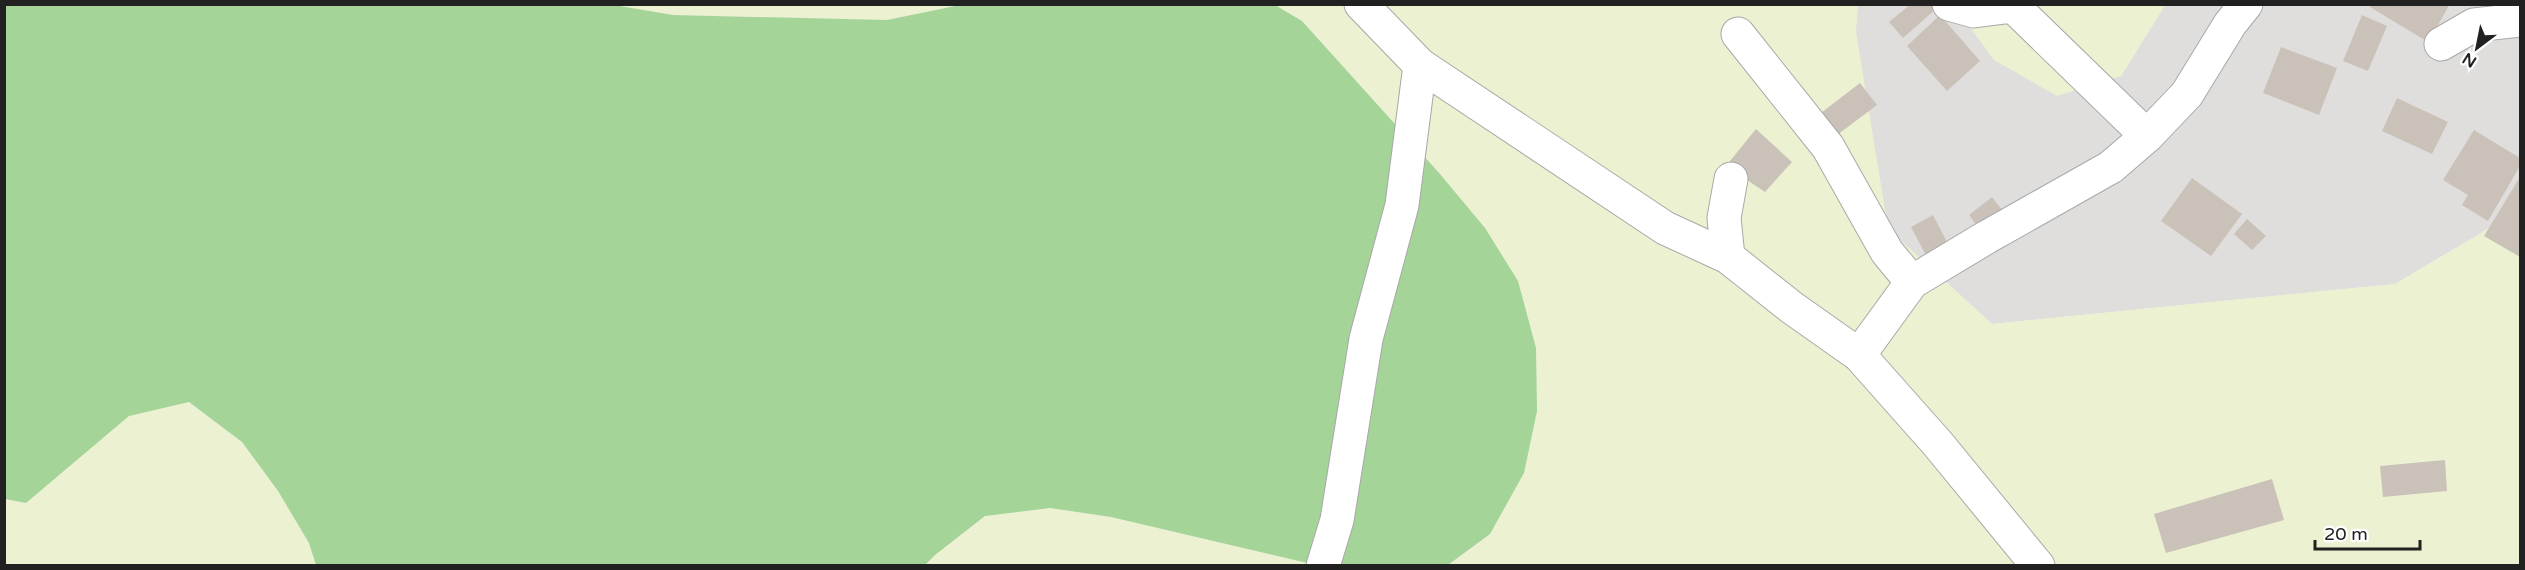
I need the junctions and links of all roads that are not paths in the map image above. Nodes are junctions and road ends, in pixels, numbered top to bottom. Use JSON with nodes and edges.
{"nodes":[{"id":1,"x":1361,"y":4,"type":"edge"},
{"id":2,"x":1949,"y":4,"type":"edge"},
{"id":3,"x":2246,"y":4,"type":"edge"},
{"id":4,"x":2470,"y":15,"type":"edge"},
{"id":5,"x":2520,"y":20,"type":"edge"},
{"id":6,"x":1738,"y":34,"type":"dead end"},
{"id":7,"x":2441,"y":44,"type":"dead end"},
{"id":8,"x":1420,"y":65,"type":"junction"},
{"id":9,"x":2147,"y":136,"type":"junction"},
{"id":10,"x":1731,"y":179,"type":"dead end"},
{"id":11,"x":1728,"y":257,"type":"junction"},
{"id":12,"x":1912,"y":282,"type":"junction"},
{"id":13,"x":1859,"y":355,"type":"junction"},
{"id":14,"x":1323,"y":566,"type":"edge"},
{"id":15,"x":2038,"y":566,"type":"edge"}],
"edges":[{"from":1,"to":8,"type":"street"},
{"from":2,"to":9,"type":"street"},
{"from":3,"to":9,"type":"street"},
{"from":4,"to":5,"type":"street"},
{"from":4,"to":7,"type":"street"},
{"from":6,"to":12,"type":"street"},
{"from":8,"to":11,"type":"street"},
{"from":8,"to":14,"type":"street"},
{"from":9,"to":12,"type":"street"},
{"from":10,"to":11,"type":"street"},
{"from":11,"to":13,"type":"street"},
{"from":12,"to":13,"type":"street"},
{"from":13,"to":15,"type":"street"}]}
